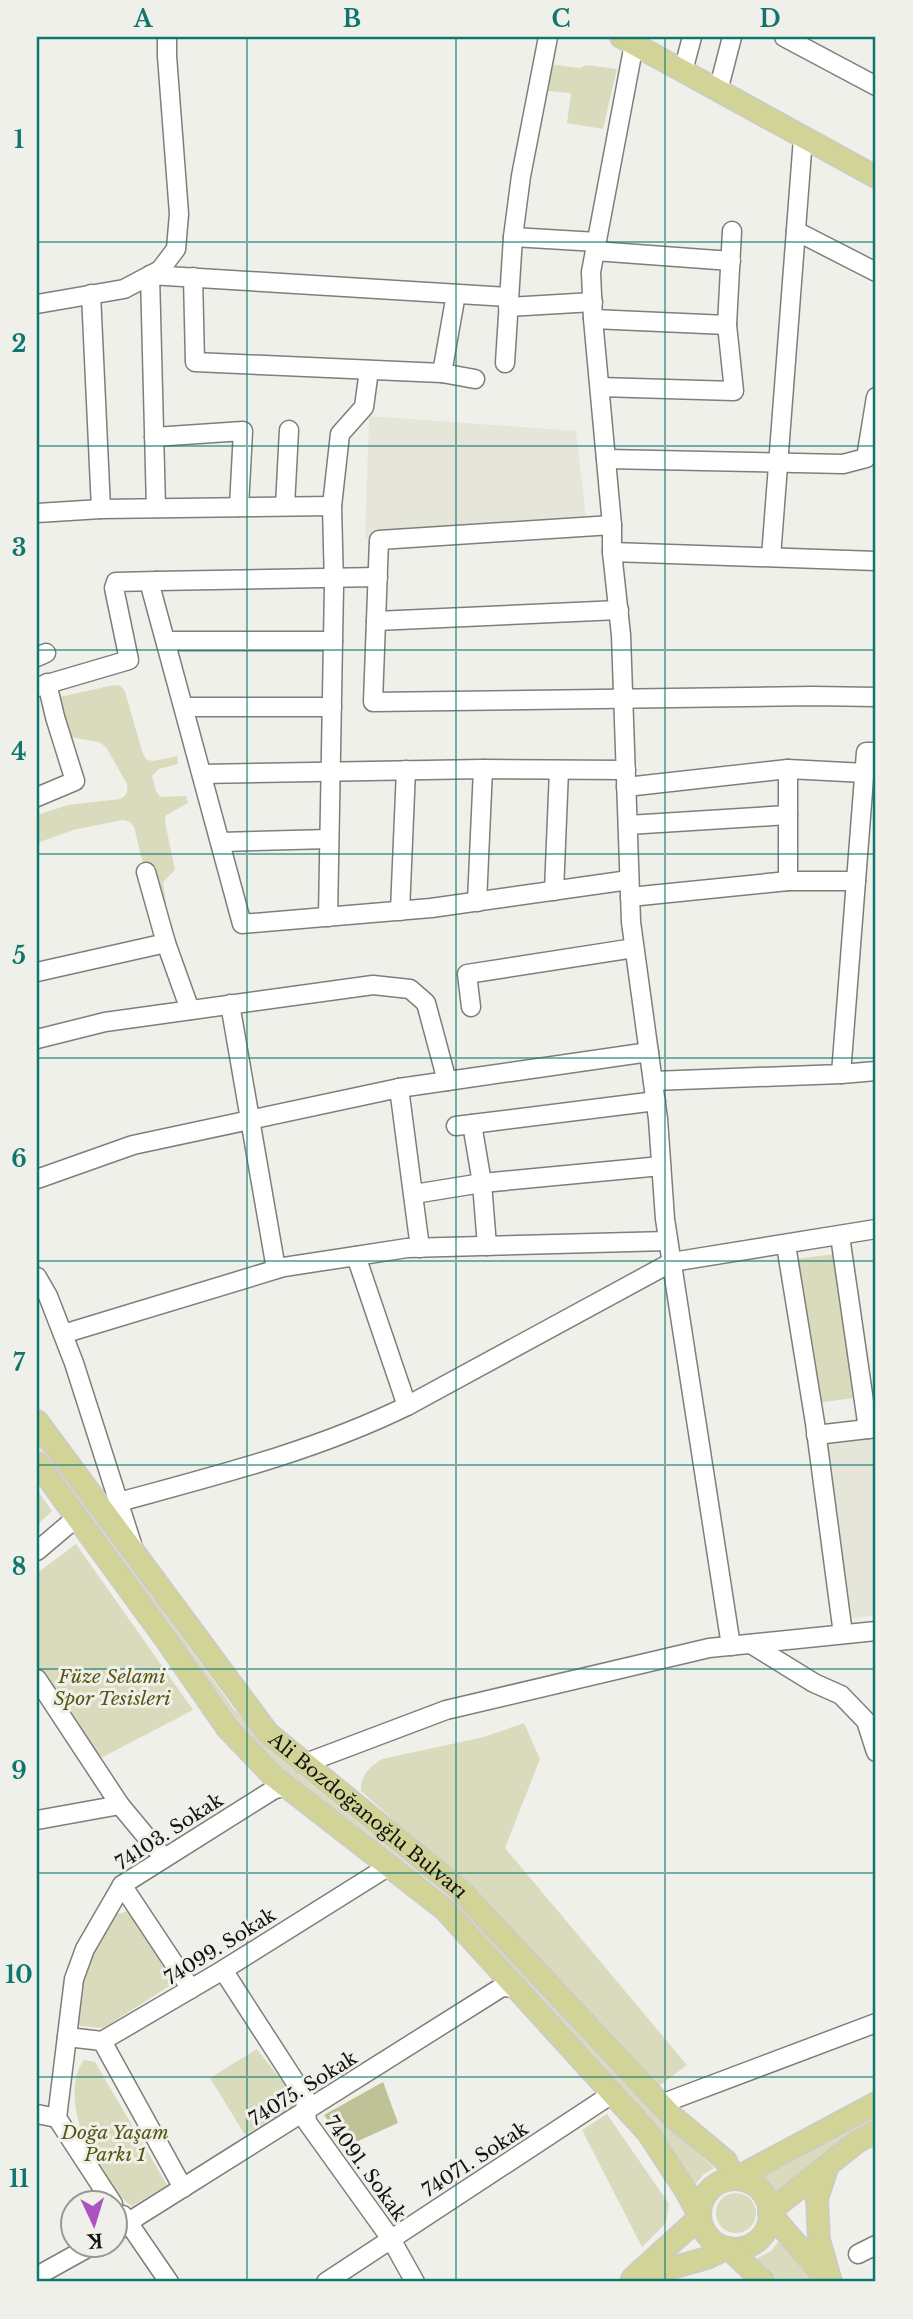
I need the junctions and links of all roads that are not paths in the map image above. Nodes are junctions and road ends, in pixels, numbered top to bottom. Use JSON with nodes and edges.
{"nodes":[{"id":1,"x":167,"y":37,"type":"edge"},
{"id":2,"x":548,"y":37,"type":"edge"},
{"id":3,"x":692,"y":37,"type":"edge"},
{"id":4,"x":732,"y":37,"type":"edge"},
{"id":5,"x":784,"y":37,"type":"edge"},
{"id":6,"x":628,"y":41,"type":"edge"},
{"id":7,"x":683,"y":71,"type":"junction"},
{"id":8,"x":876,"y":86,"type":"edge"},
{"id":9,"x":718,"y":91,"type":"junction"},
{"id":10,"x":803,"y":138,"type":"junction"},
{"id":11,"x":876,"y":177,"type":"edge"},
{"id":12,"x":732,"y":231,"type":"dead end"},
{"id":13,"x":796,"y":231,"type":"junction"},
{"id":14,"x":513,"y":237,"type":"junction"},
{"id":15,"x":596,"y":246,"type":"junction"},
{"id":16,"x":731,"y":261,"type":"junction"},
{"id":17,"x":876,"y":272,"type":"edge"},
{"id":18,"x":150,"y":275,"type":"junction"},
{"id":19,"x":193,"y":277,"type":"junction"},
{"id":20,"x":91,"y":294,"type":"junction"},
{"id":21,"x":456,"y":294,"type":"junction"},
{"id":22,"x":508,"y":302,"type":"junction"},
{"id":23,"x":37,"y":304,"type":"edge"},
{"id":24,"x":593,"y":310,"type":"junction"},
{"id":25,"x":727,"y":325,"type":"junction"},
{"id":26,"x":505,"y":363,"type":"dead end"},
{"id":27,"x":369,"y":370,"type":"junction"},
{"id":28,"x":442,"y":373,"type":"junction"},
{"id":29,"x":475,"y":379,"type":"dead end"},
{"id":30,"x":600,"y":387,"type":"junction"},
{"id":31,"x":876,"y":396,"type":"edge"},
{"id":32,"x":289,"y":430,"type":"dead end"},
{"id":33,"x":154,"y":437,"type":"junction"},
{"id":34,"x":606,"y":459,"type":"junction"},
{"id":35,"x":778,"y":464,"type":"junction"},
{"id":36,"x":285,"y":506,"type":"junction"},
{"id":37,"x":332,"y":506,"type":"junction"},
{"id":38,"x":239,"y":507,"type":"junction"},
{"id":39,"x":156,"y":508,"type":"junction"},
{"id":40,"x":101,"y":509,"type":"junction"},
{"id":41,"x":37,"y":513,"type":"edge"},
{"id":42,"x":612,"y":525,"type":"junction"},
{"id":43,"x":612,"y":552,"type":"junction"},
{"id":44,"x":771,"y":557,"type":"junction"},
{"id":45,"x":876,"y":561,"type":"edge"},
{"id":46,"x":334,"y":577,"type":"junction"},
{"id":47,"x":378,"y":577,"type":"junction"},
{"id":48,"x":158,"y":581,"type":"junction"},
{"id":49,"x":619,"y":610,"type":"junction"},
{"id":50,"x":376,"y":621,"type":"junction"},
{"id":51,"x":167,"y":641,"type":"junction"},
{"id":52,"x":333,"y":641,"type":"junction"},
{"id":53,"x":42,"y":685,"type":"edge"},
{"id":54,"x":876,"y":697,"type":"edge"},
{"id":55,"x":623,"y":698,"type":"junction"},
{"id":56,"x":185,"y":707,"type":"junction"},
{"id":57,"x":332,"y":707,"type":"junction"},
{"id":58,"x":876,"y":752,"type":"edge"},
{"id":59,"x":483,"y":769,"type":"junction"},
{"id":60,"x":559,"y":769,"type":"junction"},
{"id":61,"x":788,"y":769,"type":"junction"},
{"id":62,"x":331,"y":770,"type":"junction"},
{"id":63,"x":406,"y":770,"type":"junction"},
{"id":64,"x":865,"y":773,"type":"junction"},
{"id":65,"x":202,"y":774,"type":"junction"},
{"id":66,"x":626,"y":778,"type":"junction"},
{"id":67,"x":37,"y":797,"type":"edge"},
{"id":68,"x":788,"y":815,"type":"junction"},
{"id":69,"x":628,"y":825,"type":"junction"},
{"id":70,"x":329,"y":839,"type":"junction"},
{"id":71,"x":220,"y":842,"type":"junction"},
{"id":72,"x":146,"y":872,"type":"dead end"},
{"id":73,"x":788,"y":881,"type":"junction"},
{"id":74,"x":856,"y":881,"type":"junction"},
{"id":75,"x":630,"y":888,"type":"junction"},
{"id":76,"x":554,"y":891,"type":"junction"},
{"id":77,"x":477,"y":902,"type":"junction"},
{"id":78,"x":400,"y":911,"type":"junction"},
{"id":79,"x":328,"y":917,"type":"junction"},
{"id":80,"x":166,"y":943,"type":"junction"},
{"id":81,"x":634,"y":948,"type":"junction"},
{"id":82,"x":37,"y":972,"type":"edge"},
{"id":83,"x":230,"y":1004,"type":"junction"},
{"id":84,"x":471,"y":1007,"type":"dead end"},
{"id":85,"x":190,"y":1010,"type":"junction"},
{"id":86,"x":37,"y":1039,"type":"edge"},
{"id":87,"x":649,"y":1052,"type":"junction"},
{"id":88,"x":876,"y":1070,"type":"edge"},
{"id":89,"x":841,"y":1074,"type":"junction"},
{"id":90,"x":447,"y":1081,"type":"junction"},
{"id":91,"x":653,"y":1081,"type":"junction"},
{"id":92,"x":399,"y":1088,"type":"junction"},
{"id":93,"x":656,"y":1101,"type":"junction"},
{"id":94,"x":251,"y":1120,"type":"junction"},
{"id":95,"x":661,"y":1166,"type":"junction"},
{"id":96,"x":37,"y":1179,"type":"edge"},
{"id":97,"x":482,"y":1184,"type":"junction"},
{"id":98,"x":414,"y":1194,"type":"junction"},
{"id":99,"x":876,"y":1229,"type":"edge"},
{"id":100,"x":840,"y":1236,"type":"junction"},
{"id":101,"x":668,"y":1241,"type":"junction"},
{"id":102,"x":786,"y":1245,"type":"junction"},
{"id":103,"x":487,"y":1246,"type":"junction"},
{"id":104,"x":420,"y":1248,"type":"junction"},
{"id":105,"x":356,"y":1256,"type":"junction"},
{"id":106,"x":672,"y":1262,"type":"junction"},
{"id":107,"x":276,"y":1269,"type":"junction"},
{"id":108,"x":37,"y":1277,"type":"edge"},
{"id":109,"x":63,"y":1334,"type":"junction"},
{"id":110,"x":407,"y":1406,"type":"junction"},
{"id":111,"x":37,"y":1421,"type":"edge"},
{"id":112,"x":872,"y":1429,"type":"edge"},
{"id":113,"x":817,"y":1436,"type":"junction"},
{"id":114,"x":37,"y":1463,"type":"edge"},
{"id":115,"x":119,"y":1502,"type":"junction"},
{"id":116,"x":76,"y":1518,"type":"junction"},
{"id":117,"x":37,"y":1551,"type":"edge"},
{"id":118,"x":135,"y":1554,"type":"junction"},
{"id":119,"x":876,"y":1631,"type":"edge"},
{"id":120,"x":843,"y":1634,"type":"junction"},
{"id":121,"x":751,"y":1644,"type":"junction"},
{"id":122,"x":731,"y":1646,"type":"junction"},
{"id":123,"x":37,"y":1679,"type":"edge"},
{"id":124,"x":876,"y":1752,"type":"edge"},
{"id":125,"x":303,"y":1763,"type":"junction"},
{"id":126,"x":286,"y":1786,"type":"junction"},
{"id":127,"x":120,"y":1805,"type":"junction"},
{"id":128,"x":37,"y":1820,"type":"edge"},
{"id":129,"x":164,"y":1858,"type":"junction"},
{"id":130,"x":389,"y":1866,"type":"junction"},
{"id":131,"x":122,"y":1885,"type":"junction"},
{"id":132,"x":223,"y":1970,"type":"junction"},
{"id":133,"x":516,"y":1988,"type":"junction"},
{"id":134,"x":191,"y":1989,"type":"junction"},
{"id":135,"x":876,"y":2023,"type":"edge"},
{"id":136,"x":67,"y":2038,"type":"junction"},
{"id":137,"x":102,"y":2041,"type":"junction"},
{"id":138,"x":612,"y":2094,"type":"junction"},
{"id":139,"x":876,"y":2103,"type":"edge"},
{"id":140,"x":661,"y":2104,"type":"junction"},
{"id":141,"x":307,"y":2110,"type":"junction"},
{"id":142,"x":37,"y":2114,"type":"edge"},
{"id":143,"x":57,"y":2118,"type":"junction"},
{"id":144,"x":876,"y":2132,"type":"edge"},
{"id":145,"x":828,"y":2165,"type":"junction"},
{"id":146,"x":734,"y":2179,"type":"junction"},
{"id":147,"x":183,"y":2188,"type":"junction"},
{"id":148,"x":104,"y":2190,"type":"edge"},
{"id":149,"x":769,"y":2212,"type":"junction"},
{"id":150,"x":699,"y":2217,"type":"junction"},
{"id":151,"x":130,"y":2223,"type":"edge"},
{"id":152,"x":130,"y":2237,"type":"edge"},
{"id":153,"x":391,"y":2239,"type":"junction"},
{"id":154,"x":876,"y":2245,"type":"edge"},
{"id":155,"x":727,"y":2248,"type":"junction"},
{"id":156,"x":858,"y":2254,"type":"dead end"},
{"id":157,"x":65,"y":2260,"type":"edge"},
{"id":158,"x":37,"y":2276,"type":"edge"},
{"id":159,"x":629,"y":2281,"type":"edge"},
{"id":160,"x":169,"y":2282,"type":"edge"},
{"id":161,"x":326,"y":2282,"type":"edge"},
{"id":162,"x":415,"y":2282,"type":"edge"},
{"id":163,"x":764,"y":2282,"type":"edge"},
{"id":164,"x":830,"y":2282,"type":"edge"}],
"edges":[{"from":1,"to":18,"type":"street"},
{"from":2,"to":14,"type":"street"},
{"from":3,"to":7,"type":"street"},
{"from":4,"to":9,"type":"street"},
{"from":5,"to":8,"type":"street"},
{"from":6,"to":7,"type":"main road"},
{"from":6,"to":15,"type":"street"},
{"from":7,"to":9,"type":"main road"},
{"from":9,"to":10,"type":"main road"},
{"from":10,"to":11,"type":"main road"},
{"from":10,"to":13,"type":"street"},
{"from":12,"to":16,"type":"street"},
{"from":13,"to":17,"type":"street"},
{"from":13,"to":35,"type":"street"},
{"from":14,"to":15,"type":"street"},
{"from":14,"to":22,"type":"street"},
{"from":15,"to":16,"type":"street"},
{"from":15,"to":24,"type":"street"},
{"from":16,"to":25,"type":"street"},
{"from":18,"to":19,"type":"street"},
{"from":18,"to":20,"type":"street"},
{"from":18,"to":33,"type":"street"},
{"from":19,"to":21,"type":"street"},
{"from":19,"to":27,"type":"street"},
{"from":20,"to":23,"type":"street"},
{"from":20,"to":40,"type":"street"},
{"from":21,"to":22,"type":"street"},
{"from":21,"to":28,"type":"street"},
{"from":22,"to":24,"type":"street"},
{"from":22,"to":26,"type":"street"},
{"from":24,"to":25,"type":"street"},
{"from":24,"to":30,"type":"street"},
{"from":25,"to":30,"type":"street"},
{"from":27,"to":28,"type":"street"},
{"from":27,"to":37,"type":"street"},
{"from":28,"to":29,"type":"street"},
{"from":30,"to":34,"type":"street"},
{"from":31,"to":35,"type":"street"},
{"from":32,"to":36,"type":"street"},
{"from":33,"to":38,"type":"street"},
{"from":33,"to":39,"type":"street"},
{"from":34,"to":35,"type":"street"},
{"from":34,"to":42,"type":"street"},
{"from":35,"to":44,"type":"street"},
{"from":36,"to":37,"type":"street"},
{"from":36,"to":38,"type":"street"},
{"from":37,"to":46,"type":"street"},
{"from":38,"to":39,"type":"street"},
{"from":39,"to":40,"type":"street"},
{"from":40,"to":41,"type":"street"},
{"from":42,"to":43,"type":"street"},
{"from":42,"to":47,"type":"street"},
{"from":43,"to":44,"type":"street"},
{"from":43,"to":49,"type":"street"},
{"from":44,"to":45,"type":"street"},
{"from":46,"to":47,"type":"street"},
{"from":46,"to":48,"type":"street"},
{"from":46,"to":52,"type":"street"},
{"from":47,"to":50,"type":"street"},
{"from":48,"to":51,"type":"street"},
{"from":48,"to":53,"type":"street"},
{"from":49,"to":50,"type":"street"},
{"from":49,"to":55,"type":"street"},
{"from":50,"to":55,"type":"street"},
{"from":51,"to":52,"type":"street"},
{"from":51,"to":56,"type":"street"},
{"from":52,"to":57,"type":"street"},
{"from":53,"to":67,"type":"street"},
{"from":54,"to":55,"type":"street"},
{"from":55,"to":66,"type":"street"},
{"from":56,"to":57,"type":"street"},
{"from":56,"to":65,"type":"street"},
{"from":57,"to":62,"type":"street"},
{"from":58,"to":64,"type":"street"},
{"from":59,"to":60,"type":"street"},
{"from":59,"to":63,"type":"street"},
{"from":59,"to":77,"type":"street"},
{"from":60,"to":66,"type":"street"},
{"from":60,"to":76,"type":"street"},
{"from":61,"to":64,"type":"street"},
{"from":61,"to":66,"type":"street"},
{"from":61,"to":68,"type":"street"},
{"from":62,"to":63,"type":"street"},
{"from":62,"to":65,"type":"street"},
{"from":62,"to":70,"type":"street"},
{"from":63,"to":78,"type":"street"},
{"from":64,"to":74,"type":"street"},
{"from":65,"to":71,"type":"street"},
{"from":66,"to":69,"type":"street"},
{"from":68,"to":69,"type":"street"},
{"from":68,"to":73,"type":"street"},
{"from":69,"to":75,"type":"street"},
{"from":70,"to":71,"type":"street"},
{"from":70,"to":79,"type":"street"},
{"from":71,"to":79,"type":"street"},
{"from":72,"to":80,"type":"street"},
{"from":73,"to":74,"type":"street"},
{"from":73,"to":75,"type":"street"},
{"from":74,"to":89,"type":"street"},
{"from":75,"to":76,"type":"street"},
{"from":75,"to":81,"type":"street"},
{"from":76,"to":77,"type":"street"},
{"from":77,"to":78,"type":"street"},
{"from":78,"to":79,"type":"street"},
{"from":80,"to":82,"type":"street"},
{"from":80,"to":85,"type":"street"},
{"from":81,"to":84,"type":"street"},
{"from":81,"to":87,"type":"street"},
{"from":83,"to":85,"type":"street"},
{"from":83,"to":90,"type":"street"},
{"from":83,"to":94,"type":"street"},
{"from":85,"to":86,"type":"street"},
{"from":87,"to":90,"type":"street"},
{"from":87,"to":91,"type":"street"},
{"from":88,"to":89,"type":"street"},
{"from":89,"to":91,"type":"street"},
{"from":90,"to":92,"type":"street"},
{"from":91,"to":93,"type":"street"},
{"from":92,"to":94,"type":"street"},
{"from":92,"to":98,"type":"street"},
{"from":93,"to":95,"type":"street"},
{"from":93,"to":97,"type":"street"},
{"from":94,"to":96,"type":"street"},
{"from":94,"to":107,"type":"street"},
{"from":95,"to":97,"type":"street"},
{"from":95,"to":101,"type":"street"},
{"from":97,"to":98,"type":"street"},
{"from":97,"to":103,"type":"street"},
{"from":98,"to":104,"type":"street"},
{"from":99,"to":100,"type":"street"},
{"from":100,"to":102,"type":"street"},
{"from":100,"to":112,"type":"street"},
{"from":101,"to":103,"type":"street"},
{"from":101,"to":106,"type":"street"},
{"from":102,"to":106,"type":"street"},
{"from":102,"to":113,"type":"street"},
{"from":103,"to":104,"type":"street"},
{"from":104,"to":105,"type":"street"},
{"from":105,"to":107,"type":"street"},
{"from":105,"to":110,"type":"street"},
{"from":106,"to":110,"type":"street"},
{"from":106,"to":122,"type":"street"},
{"from":107,"to":109,"type":"street"},
{"from":108,"to":109,"type":"street"},
{"from":109,"to":115,"type":"street"},
{"from":110,"to":115,"type":"street"},
{"from":111,"to":118,"type":"main road","name":"Ali Bozdoğanoğlu Bulvarı"},
{"from":112,"to":113,"type":"street"},
{"from":113,"to":120,"type":"street"},
{"from":114,"to":116,"type":"main road","name":"Ali Bozdoğanoğlu Bulvarı"},
{"from":115,"to":118,"type":"street"},
{"from":116,"to":117,"type":"street"},
{"from":116,"to":126,"type":"main road","name":"Ali Bozdoğanoğlu Bulvarı"},
{"from":118,"to":125,"type":"main road","name":"Ali Bozdoğanoğlu Bulvarı"},
{"from":119,"to":120,"type":"street"},
{"from":120,"to":121,"type":"street"},
{"from":121,"to":122,"type":"street"},
{"from":121,"to":124,"type":"street"},
{"from":122,"to":125,"type":"street"},
{"from":123,"to":127,"type":"street"},
{"from":125,"to":140,"type":"main road","name":"Ali Bozdoğanoğlu Bulvarı"},
{"from":126,"to":129,"type":"street","name":"74103. Sokak"},
{"from":126,"to":130,"type":"main road","name":"Ali Bozdoğanoğlu Bulvarı"},
{"from":127,"to":128,"type":"street"},
{"from":127,"to":129,"type":"street"},
{"from":129,"to":131,"type":"street","name":"74103. Sokak"},
{"from":130,"to":132,"type":"street","name":"74099. Sokak"},
{"from":130,"to":133,"type":"main road","name":"Ali Bozdoğanoğlu Bulvarı"},
{"from":131,"to":134,"type":"street"},
{"from":131,"to":136,"type":"street","name":"74103. Sokak"},
{"from":132,"to":134,"type":"street","name":"74099. Sokak"},
{"from":132,"to":141,"type":"street","name":"74091. Sokak"},
{"from":133,"to":138,"type":"main road","name":"Ali Bozdoğanoğlu Bulvarı"},
{"from":133,"to":141,"type":"street","name":"74075. Sokak"},
{"from":134,"to":137,"type":"street","name":"74099. Sokak"},
{"from":135,"to":140,"type":"street"},
{"from":136,"to":137,"type":"street"},
{"from":136,"to":143,"type":"street","name":"74103. Sokak"},
{"from":137,"to":147,"type":"street"},
{"from":138,"to":150,"type":"main road","name":"Ali Bozdoğanoğlu Bulvarı"},
{"from":138,"to":153,"type":"street","name":"74071. Sokak"},
{"from":139,"to":146,"type":"main road"},
{"from":140,"to":146,"type":"main road","name":"Ali Bozdoğanoğlu Bulvarı"},
{"from":141,"to":147,"type":"street","name":"74075. Sokak"},
{"from":141,"to":153,"type":"street","name":"74091. Sokak"},
{"from":142,"to":143,"type":"street"},
{"from":143,"to":148,"type":"street"},
{"from":144,"to":145,"type":"main road"},
{"from":145,"to":149,"type":"main road"},
{"from":145,"to":164,"type":"main road"},
{"from":146,"to":149,"type":"main road"},
{"from":146,"to":150,"type":"main road"},
{"from":147,"to":151,"type":"street","name":"74075. Sokak"},
{"from":149,"to":155,"type":"main road"},
{"from":149,"to":164,"type":"main road"},
{"from":150,"to":155,"type":"main road"},
{"from":150,"to":159,"type":"main road"},
{"from":152,"to":160,"type":"street"},
{"from":153,"to":161,"type":"street","name":"74071. Sokak"},
{"from":153,"to":162,"type":"street","name":"74091. Sokak"},
{"from":154,"to":156,"type":"street"},
{"from":155,"to":159,"type":"main road"},
{"from":155,"to":163,"type":"main road"},
{"from":157,"to":158,"type":"street"}]}
